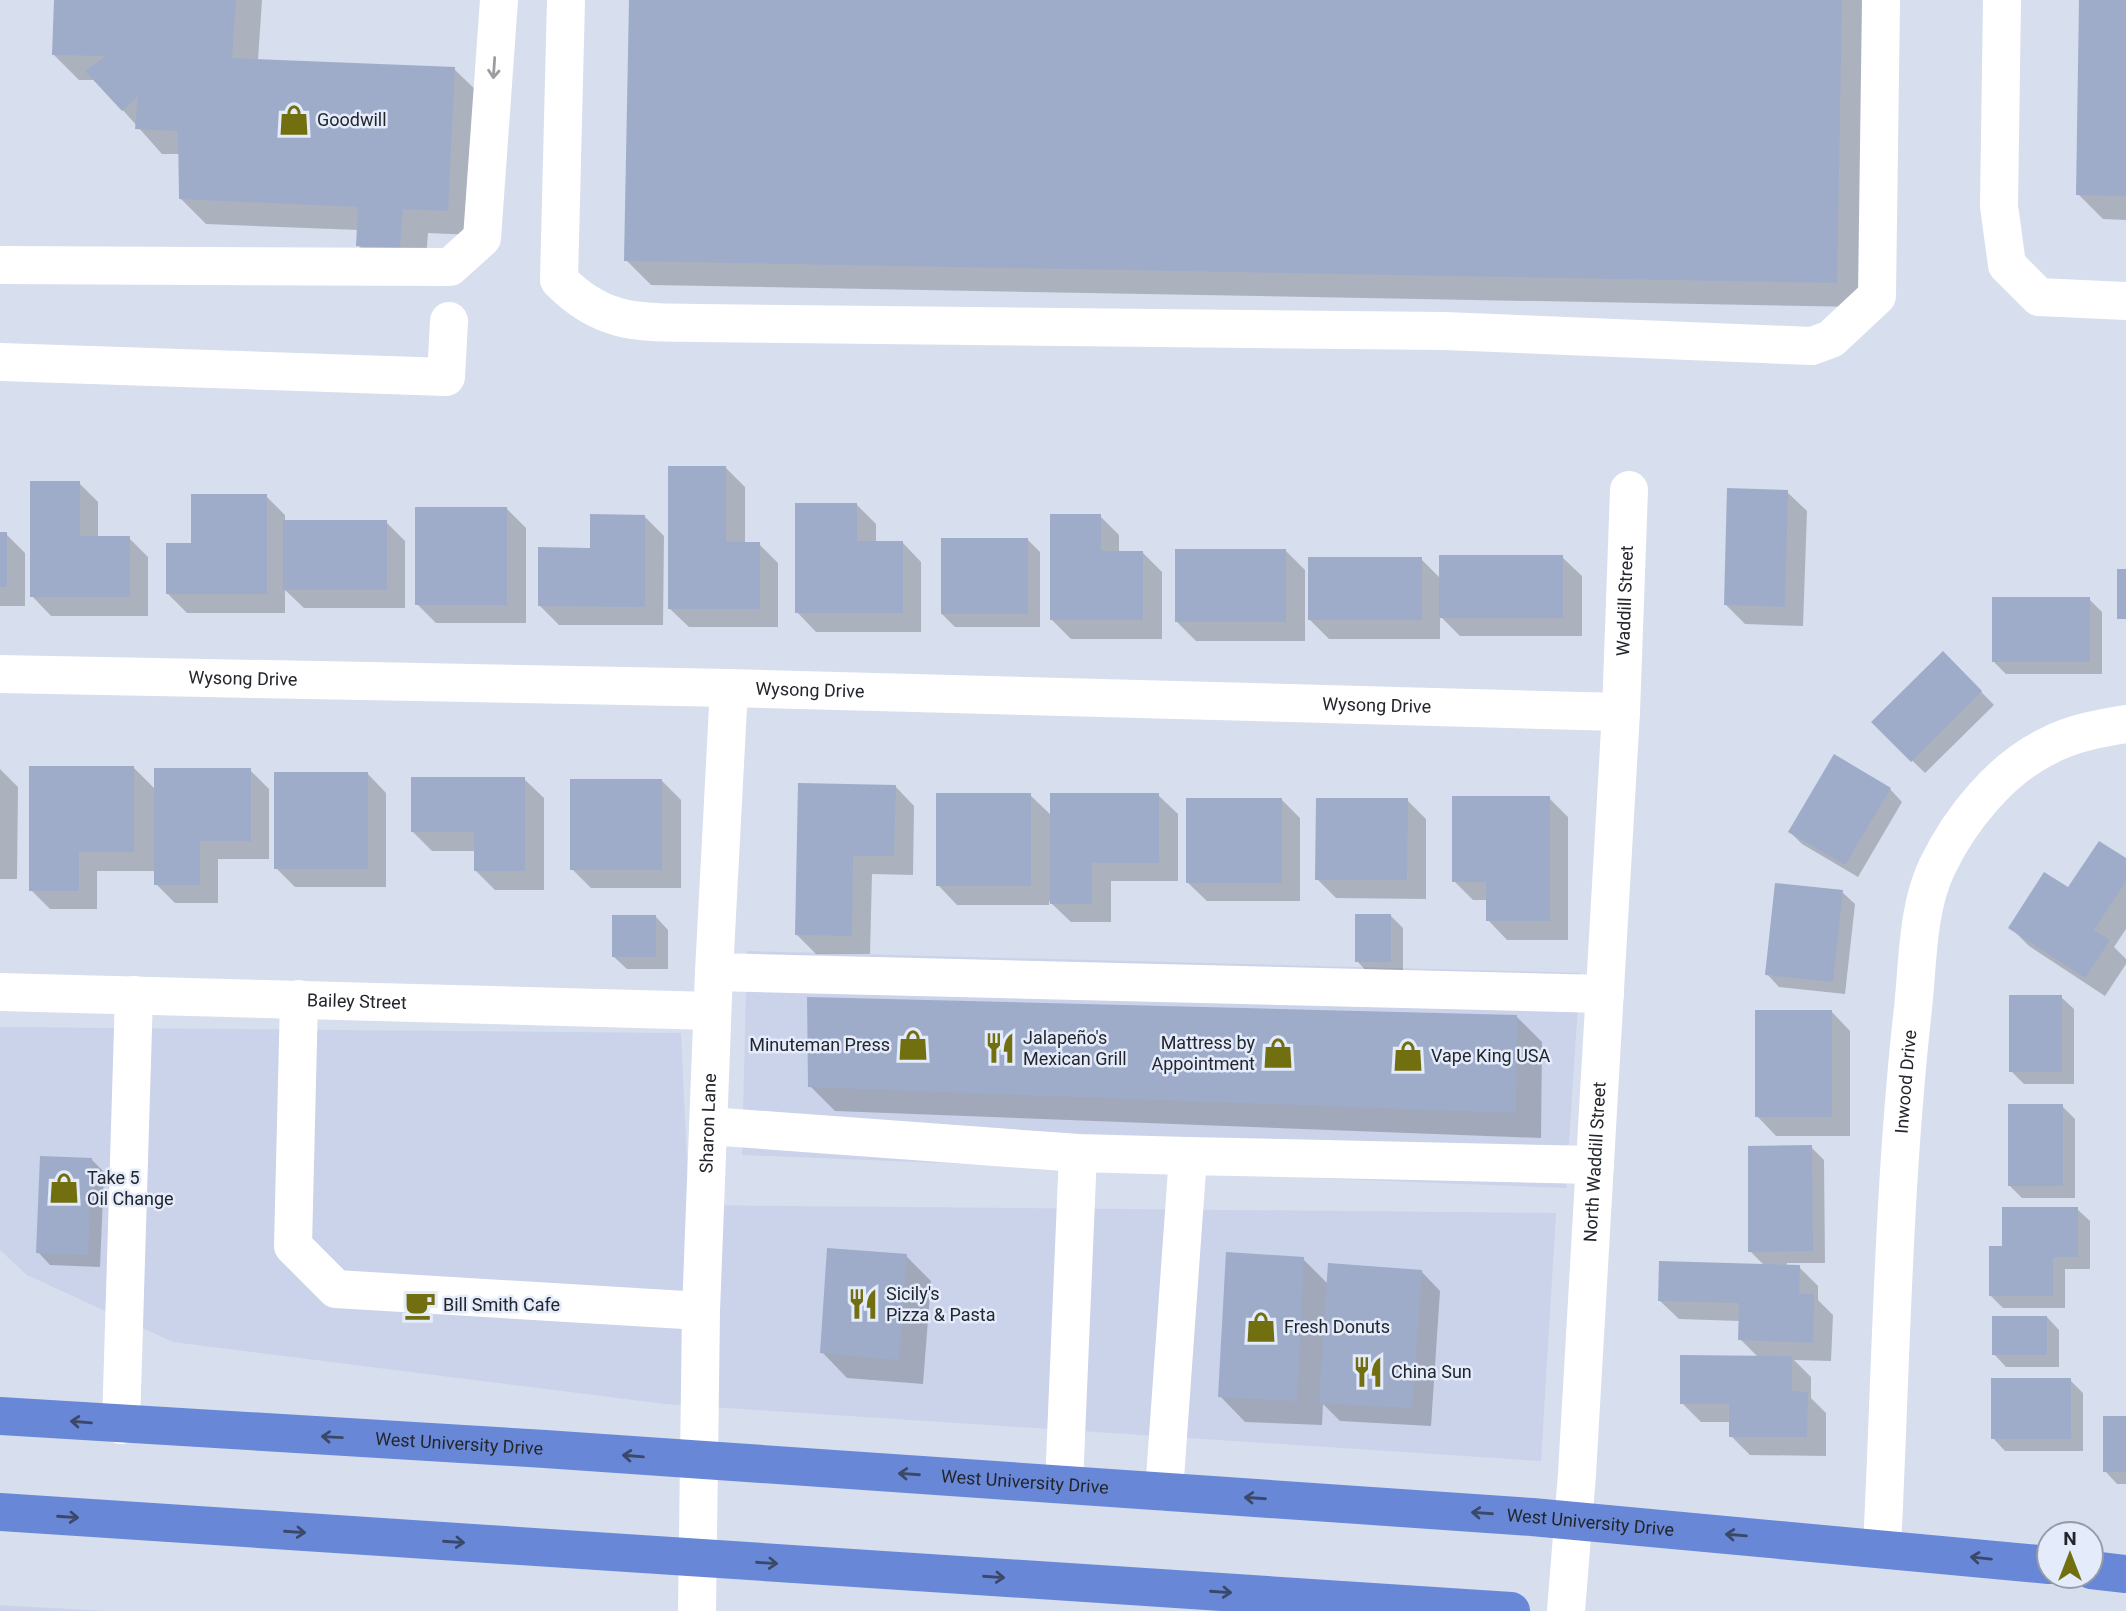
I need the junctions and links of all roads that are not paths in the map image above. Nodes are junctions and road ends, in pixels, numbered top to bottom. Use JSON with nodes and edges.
{"nodes":[{"id":1,"x":499,"y":0,"type":"edge"},
{"id":2,"x":566,"y":0,"type":"edge"},
{"id":3,"x":1881,"y":0,"type":"edge"},
{"id":4,"x":2002,"y":0,"type":"edge"},
{"id":5,"x":0,"y":265,"type":"edge"},
{"id":6,"x":2126,"y":301,"type":"edge"},
{"id":7,"x":449,"y":321,"type":"dead end"},
{"id":8,"x":0,"y":362,"type":"edge"},
{"id":9,"x":1629,"y":490,"type":"dead end"},
{"id":10,"x":0,"y":674,"type":"edge"},
{"id":11,"x":729,"y":688,"type":"junction"},
{"id":12,"x":1621,"y":712,"type":"junction"},
{"id":13,"x":2126,"y":724,"type":"edge"},
{"id":14,"x":714,"y":971,"type":"junction"},
{"id":15,"x":0,"y":992,"type":"edge"},
{"id":16,"x":1605,"y":994,"type":"junction"},
{"id":17,"x":134,"y":995,"type":"junction"},
{"id":18,"x":299,"y":999,"type":"junction"},
{"id":19,"x":712,"y":1011,"type":"junction"},
{"id":20,"x":709,"y":1126,"type":"junction"},
{"id":21,"x":1078,"y":1153,"type":"junction"},
{"id":22,"x":1188,"y":1156,"type":"junction"},
{"id":23,"x":1595,"y":1165,"type":"junction"},
{"id":24,"x":701,"y":1311,"type":"junction"},
{"id":25,"x":0,"y":1416,"type":"edge"},
{"id":26,"x":121,"y":1425,"type":"junction"},
{"id":27,"x":701,"y":1461,"type":"junction"},
{"id":28,"x":1064,"y":1484,"type":"junction"},
{"id":29,"x":1164,"y":1492,"type":"junction"},
{"id":30,"x":0,"y":1512,"type":"edge"},
{"id":31,"x":1574,"y":1521,"type":"junction"},
{"id":32,"x":1882,"y":1547,"type":"junction"},
{"id":33,"x":699,"y":1558,"type":"junction"},
{"id":34,"x":2035,"y":1563,"type":"edge"},
{"id":35,"x":2105,"y":1572,"type":"edge"},
{"id":36,"x":2126,"y":1574,"type":"edge"},
{"id":37,"x":697,"y":1611,"type":"edge"},
{"id":38,"x":1511,"y":1611,"type":"edge"},
{"id":39,"x":1566,"y":1611,"type":"edge"}],
"edges":[{"from":1,"to":5,"type":"street","one_way":true},
{"from":2,"to":3,"type":"street"},
{"from":4,"to":6,"type":"street"},
{"from":7,"to":8,"type":"street"},
{"from":9,"to":12,"type":"street","name":"Waddill Street"},
{"from":10,"to":11,"type":"street","name":"Wysong Drive"},
{"from":11,"to":12,"type":"street","name":"Wysong Drive"},
{"from":11,"to":14,"type":"street","name":"Sharon Lane"},
{"from":12,"to":16,"type":"street","name":"North Waddill Street"},
{"from":13,"to":32,"type":"street","name":"Inwood Drive"},
{"from":14,"to":16,"type":"street"},
{"from":14,"to":19,"type":"street","name":"Sharon Lane"},
{"from":15,"to":17,"type":"street","name":"Bailey Street"},
{"from":16,"to":23,"type":"street","name":"North Waddill Street"},
{"from":17,"to":18,"type":"street","name":"Bailey Street"},
{"from":17,"to":26,"type":"street"},
{"from":18,"to":19,"type":"street","name":"Bailey Street"},
{"from":18,"to":24,"type":"street"},
{"from":19,"to":20,"type":"street","name":"Sharon Lane"},
{"from":20,"to":21,"type":"street"},
{"from":20,"to":24,"type":"street","name":"Sharon Lane"},
{"from":21,"to":22,"type":"street"},
{"from":21,"to":28,"type":"street"},
{"from":22,"to":23,"type":"street"},
{"from":22,"to":29,"type":"street"},
{"from":23,"to":31,"type":"street","name":"North Waddill Street"},
{"from":24,"to":27,"type":"street","name":"Sharon Lane"},
{"from":26,"to":25,"type":"highway","name":"West University Drive","one_way":true},
{"from":27,"to":26,"type":"highway","name":"West University Drive","one_way":true},
{"from":28,"to":27,"type":"highway","name":"West University Drive","one_way":true},
{"from":27,"to":33,"type":"street","name":"Sharon Lane"},
{"from":28,"to":29,"type":"highway","name":"West University Drive"},
{"from":31,"to":29,"type":"highway","name":"West University Drive","one_way":true},
{"from":30,"to":33,"type":"highway","one_way":true},
{"from":32,"to":31,"type":"highway","name":"West University Drive","one_way":true},
{"from":31,"to":39,"type":"street","name":"North Waddill Street"},
{"from":34,"to":32,"type":"highway","name":"West University Drive","one_way":true},
{"from":33,"to":37,"type":"street","name":"Sharon Lane"},
{"from":33,"to":38,"type":"highway","one_way":true},
{"from":35,"to":36,"type":"highway"}]}
